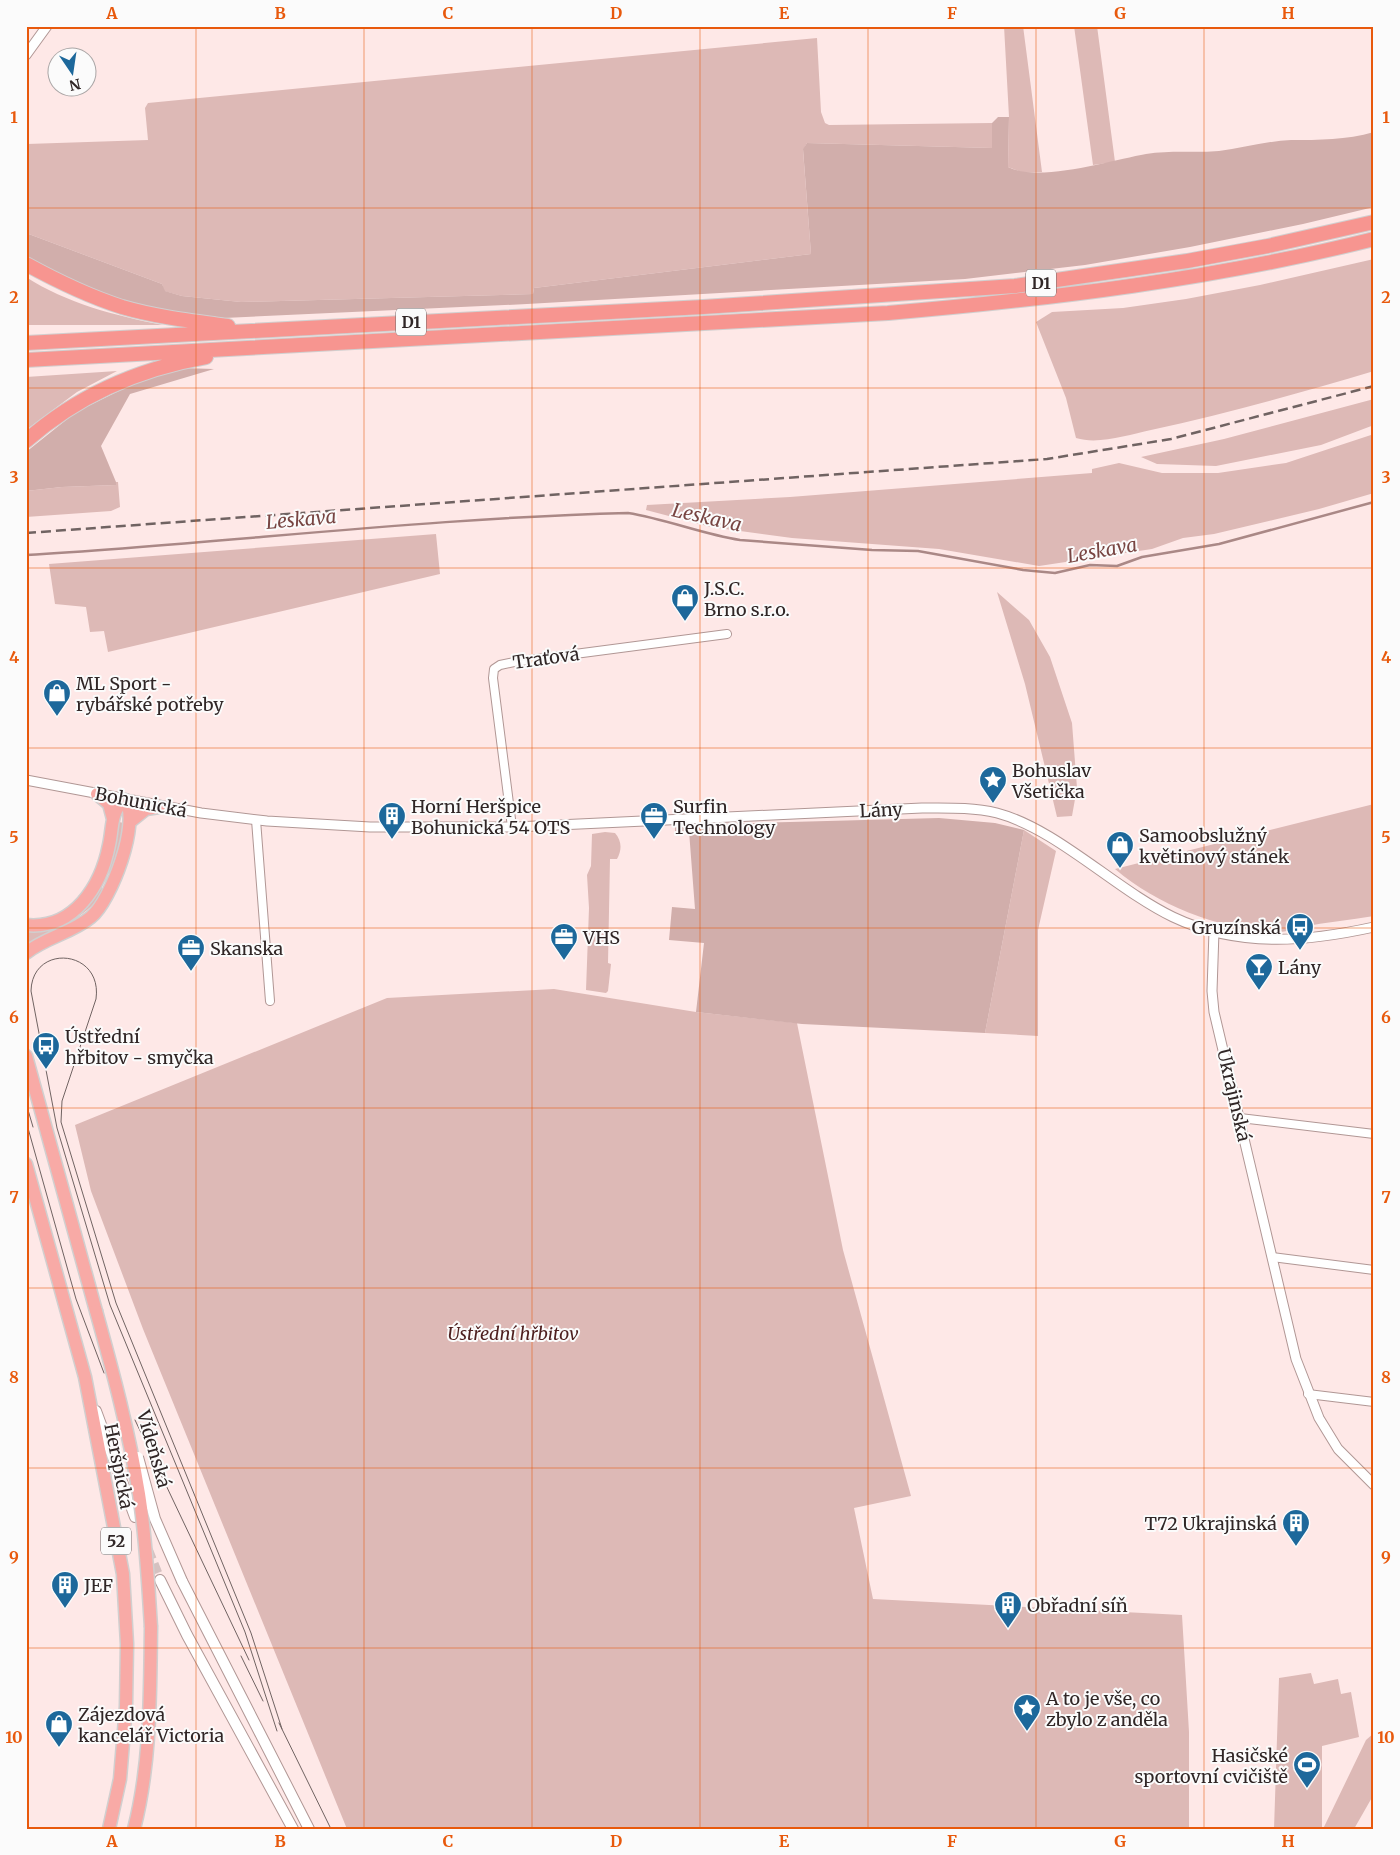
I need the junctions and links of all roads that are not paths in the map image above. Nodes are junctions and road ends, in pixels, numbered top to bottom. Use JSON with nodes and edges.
{"nodes":[{"id":1,"x":47,"y":26,"type":"edge"},
{"id":2,"x":26,"y":55,"type":"edge"},
{"id":3,"x":1374,"y":222,"type":"edge"},
{"id":4,"x":1374,"y":239,"type":"edge"},
{"id":5,"x":26,"y":264,"type":"edge"},
{"id":6,"x":258,"y":331,"type":"junction"},
{"id":7,"x":26,"y":343,"type":"edge"},
{"id":8,"x":260,"y":347,"type":"junction"},
{"id":9,"x":26,"y":360,"type":"edge"},
{"id":10,"x":26,"y":441,"type":"edge"},
{"id":11,"x":727,"y":634,"type":"dead end"},
{"id":12,"x":26,"y":780,"type":"edge"},
{"id":13,"x":97,"y":794,"type":"junction"},
{"id":14,"x":125,"y":800,"type":"junction"},
{"id":15,"x":159,"y":806,"type":"junction"},
{"id":16,"x":113,"y":819,"type":"junction"},
{"id":17,"x":256,"y":820,"type":"junction"},
{"id":18,"x":131,"y":821,"type":"junction"},
{"id":19,"x":512,"y":827,"type":"junction"},
{"id":20,"x":444,"y":828,"type":"joint"},
{"id":21,"x":26,"y":925,"type":"edge"},
{"id":22,"x":1374,"y":927,"type":"edge"},
{"id":23,"x":1214,"y":931,"type":"junction"},
{"id":24,"x":26,"y":953,"type":"edge"},
{"id":25,"x":270,"y":1001,"type":"dead end"},
{"id":26,"x":26,"y":1056,"type":"edge"},
{"id":27,"x":1240,"y":1118,"type":"junction"},
{"id":28,"x":1374,"y":1134,"type":"edge"},
{"id":29,"x":26,"y":1164,"type":"edge"},
{"id":30,"x":1272,"y":1257,"type":"junction"},
{"id":31,"x":1374,"y":1270,"type":"edge"},
{"id":32,"x":85,"y":1377,"type":"junction"},
{"id":33,"x":1308,"y":1394,"type":"junction"},
{"id":34,"x":119,"y":1395,"type":"junction"},
{"id":35,"x":1374,"y":1402,"type":"edge"},
{"id":36,"x":1374,"y":1485,"type":"edge"},
{"id":37,"x":135,"y":1517,"type":"dead end"},
{"id":38,"x":160,"y":1580,"type":"tunnel mouth"},
{"id":39,"x":109,"y":1829,"type":"edge"},
{"id":40,"x":134,"y":1829,"type":"edge"},
{"id":41,"x":293,"y":1829,"type":"edge"},
{"id":42,"x":309,"y":1829,"type":"edge"}],
"edges":[{"from":1,"to":2,"type":"street"},
{"from":3,"to":6,"type":"highway","number":"D1"},
{"from":4,"to":8,"type":"highway","number":"D1"},
{"from":5,"to":6,"type":"highway"},
{"from":6,"to":7,"type":"highway","number":"D1"},
{"from":8,"to":9,"type":"highway","number":"D1"},
{"from":8,"to":10,"type":"highway"},
{"from":11,"to":19,"type":"street","name":"Traťová"},
{"from":12,"to":13,"type":"street","name":"Bohunická"},
{"from":13,"to":14,"type":"street","name":"Bohunická"},
{"from":13,"to":16,"type":"highway"},
{"from":14,"to":15,"type":"street","name":"Bohunická"},
{"from":14,"to":16,"type":"highway"},
{"from":14,"to":18,"type":"highway"},
{"from":15,"to":17,"type":"street","name":"Bohunická"},
{"from":15,"to":18,"type":"highway"},
{"from":16,"to":21,"type":"highway"},
{"from":17,"to":20,"type":"street","name":"Bohunická"},
{"from":17,"to":25,"type":"street"},
{"from":18,"to":24,"type":"highway"},
{"from":19,"to":20,"type":"street","name":"Lány"},
{"from":19,"to":23,"type":"street","name":"Lány"},
{"from":22,"to":23,"type":"street","name":"Lány"},
{"from":23,"to":27,"type":"street","name":"Ukrajinská"},
{"from":26,"to":34,"type":"highway","name":"Vídeňská","number":"52","bridge":true},
{"from":27,"to":28,"type":"street"},
{"from":27,"to":30,"type":"street","name":"Ukrajinská"},
{"from":29,"to":32,"type":"highway","number":"52"},
{"from":30,"to":31,"type":"street"},
{"from":30,"to":33,"type":"street","name":"Ukrajinská"},
{"from":32,"to":37,"type":"main road"},
{"from":32,"to":39,"type":"highway","name":"Heršpická","number":"52"},
{"from":33,"to":35,"type":"street"},
{"from":33,"to":36,"type":"street","name":"Ukrajinská"},
{"from":34,"to":40,"type":"highway","name":"Heršpická","number":"52","bridge":true},
{"from":34,"to":42,"type":"main road","name":"Vídeňská","bridge":true},
{"from":38,"to":41,"type":"main road"}]}
